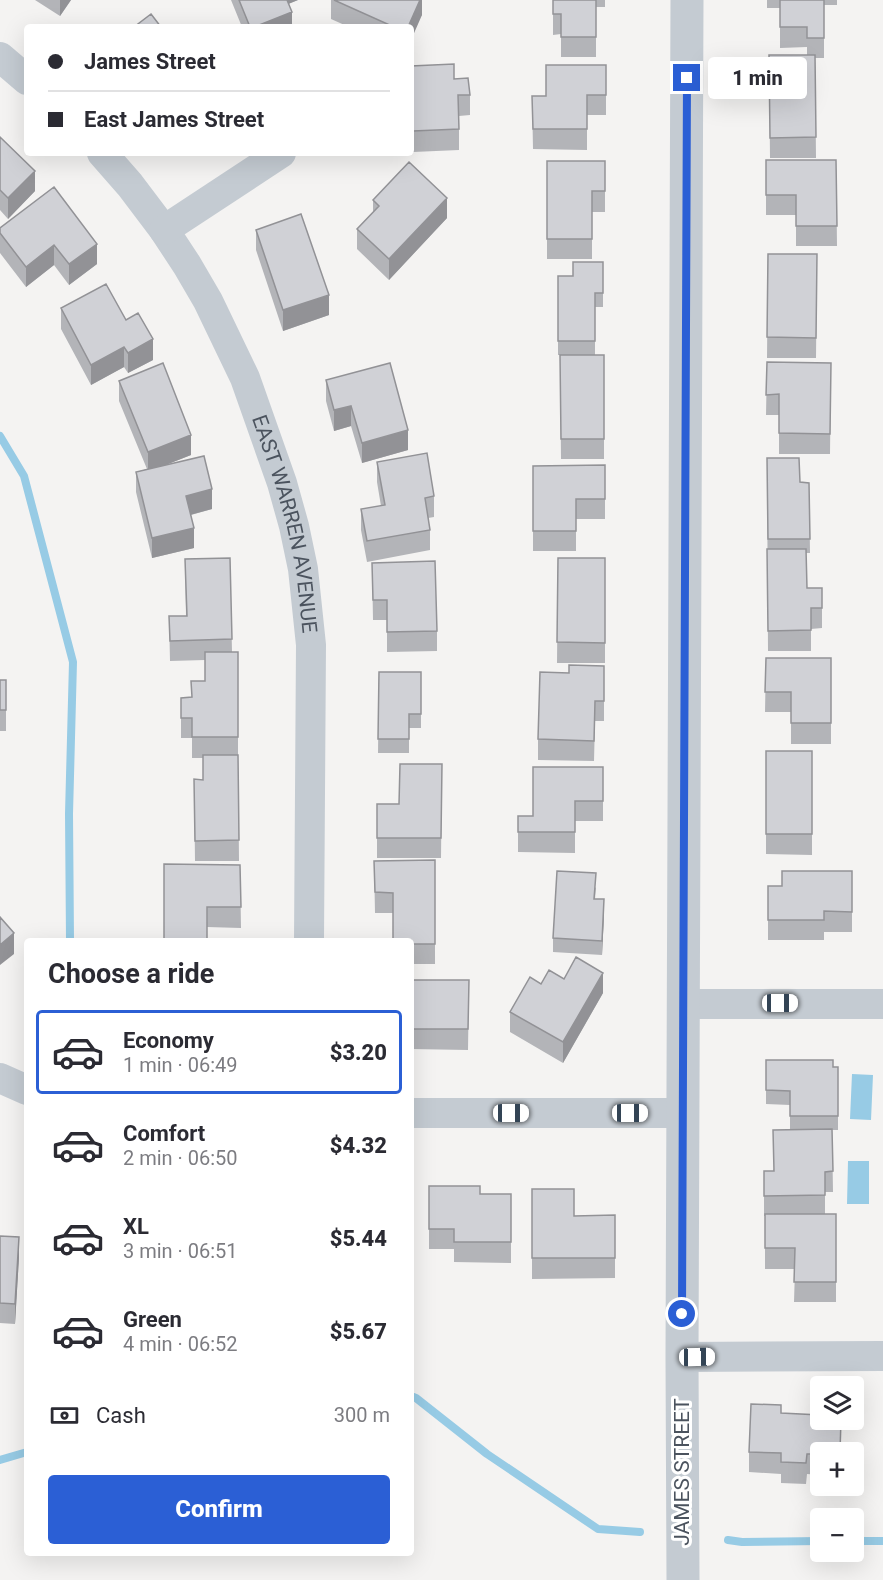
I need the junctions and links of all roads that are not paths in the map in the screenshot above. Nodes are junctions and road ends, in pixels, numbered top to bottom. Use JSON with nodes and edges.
{"nodes":[{"id":1,"x":687,"y":0,"type":"edge"},
{"id":2,"x":0,"y":57,"type":"edge"},
{"id":3,"x":24,"y":77,"type":"edge"},
{"id":4,"x":105,"y":156,"type":"edge"},
{"id":5,"x":276,"y":156,"type":"edge"},
{"id":6,"x":164,"y":230,"type":"junction"},
{"id":7,"x":309,"y":938,"type":"edge"},
{"id":8,"x":683,"y":1004,"type":"junction"},
{"id":9,"x":883,"y":1004,"type":"edge"},
{"id":10,"x":0,"y":1078,"type":"edge"},
{"id":11,"x":24,"y":1089,"type":"edge"},
{"id":12,"x":414,"y":1113,"type":"edge"},
{"id":13,"x":683,"y":1113,"type":"junction"},
{"id":14,"x":883,"y":1356,"type":"edge"},
{"id":15,"x":682,"y":1357,"type":"junction"},
{"id":16,"x":682,"y":1580,"type":"edge"}],
"edges":[{"from":1,"to":8,"type":"street","name":"JAMES STREET"},
{"from":2,"to":3,"type":"street"},
{"from":4,"to":6,"type":"street","name":"EAST WARREN AVENUE"},
{"from":5,"to":6,"type":"street"},
{"from":6,"to":7,"type":"street","name":"EAST WARREN AVENUE"},
{"from":8,"to":9,"type":"street"},
{"from":8,"to":13,"type":"street","name":"JAMES STREET"},
{"from":10,"to":11,"type":"street"},
{"from":12,"to":13,"type":"street"},
{"from":13,"to":15,"type":"street","name":"JAMES STREET"},
{"from":14,"to":15,"type":"street"},
{"from":15,"to":16,"type":"street","name":"JAMES STREET"}]}
